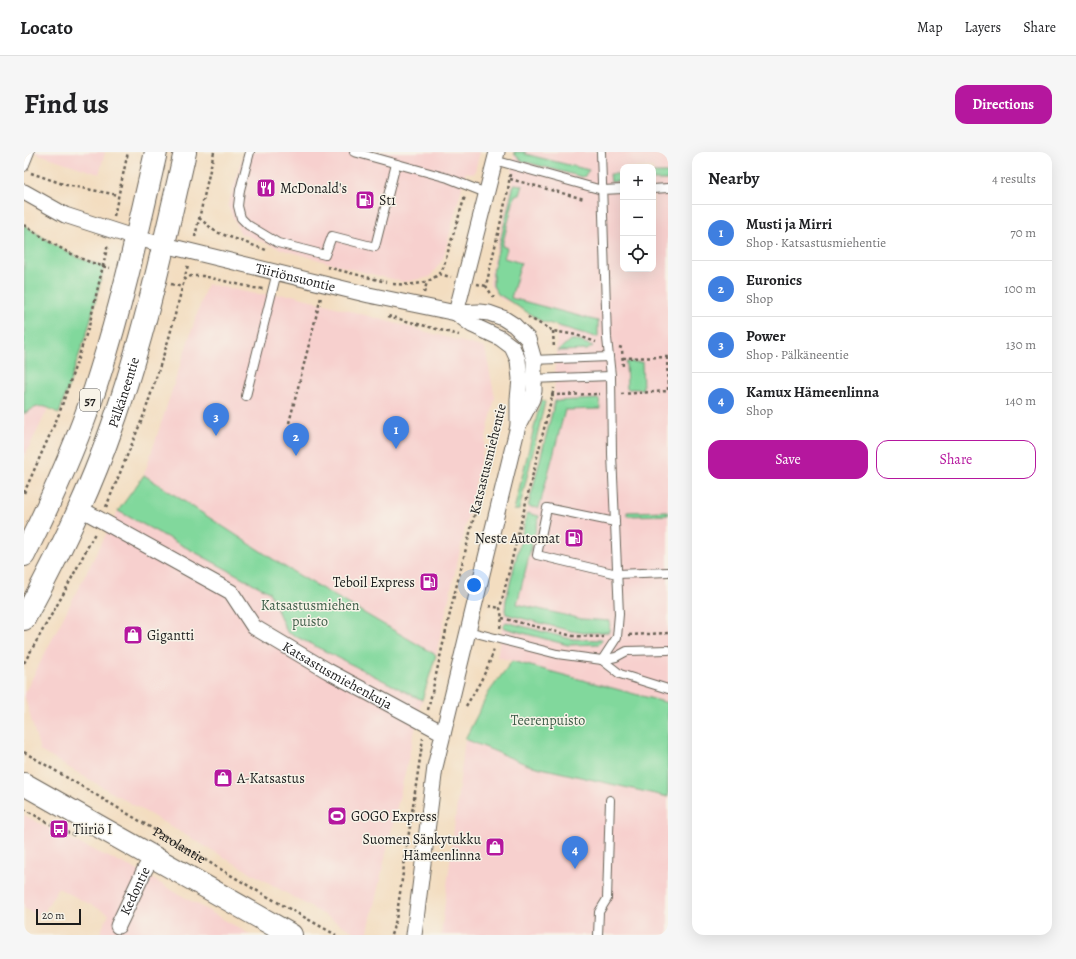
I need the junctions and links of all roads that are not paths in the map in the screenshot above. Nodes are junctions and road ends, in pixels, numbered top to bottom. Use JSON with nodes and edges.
{"nodes":[{"id":1,"x":30,"y":152,"type":"edge"},
{"id":2,"x":156,"y":152,"type":"edge"},
{"id":3,"x":185,"y":152,"type":"edge"},
{"id":4,"x":250,"y":152,"type":"edge"},
{"id":5,"x":354,"y":152,"type":"edge"},
{"id":6,"x":601,"y":152,"type":"edge"},
{"id":7,"x":495,"y":156,"type":"edge"},
{"id":8,"x":396,"y":164,"type":"junction"},
{"id":9,"x":24,"y":167,"type":"edge"},
{"id":10,"x":668,"y":188,"type":"edge"},
{"id":11,"x":620,"y":189,"type":"edge"},
{"id":12,"x":656,"y":189,"type":"edge"},
{"id":13,"x":602,"y":190,"type":"junction"},
{"id":14,"x":24,"y":192,"type":"edge"},
{"id":15,"x":486,"y":193,"type":"junction"},
{"id":16,"x":136,"y":238,"type":"junction"},
{"id":17,"x":164,"y":245,"type":"junction"},
{"id":18,"x":277,"y":272,"type":"junction"},
{"id":19,"x":456,"y":313,"type":"junction"},
{"id":20,"x":609,"y":357,"type":"junction"},
{"id":21,"x":518,"y":360,"type":"junction"},
{"id":22,"x":534,"y":360,"type":"junction"},
{"id":23,"x":610,"y":376,"type":"junction"},
{"id":24,"x":529,"y":383,"type":"junction"},
{"id":25,"x":246,"y":396,"type":"dead end"},
{"id":26,"x":79,"y":508,"type":"junction"},
{"id":27,"x":616,"y":522,"type":"junction"},
{"id":28,"x":24,"y":555,"type":"edge"},
{"id":29,"x":668,"y":572,"type":"edge"},
{"id":30,"x":617,"y":574,"type":"junction"},
{"id":31,"x":24,"y":619,"type":"edge"},
{"id":32,"x":468,"y":631,"type":"junction"},
{"id":33,"x":668,"y":650,"type":"edge"},
{"id":34,"x":602,"y":660,"type":"junction"},
{"id":35,"x":668,"y":689,"type":"edge"},
{"id":36,"x":444,"y":733,"type":"junction"},
{"id":37,"x":24,"y":784,"type":"edge"},
{"id":38,"x":610,"y":800,"type":"dead end"},
{"id":39,"x":153,"y":856,"type":"junction"},
{"id":40,"x":118,"y":926,"type":"dead end"},
{"id":41,"x":291,"y":935,"type":"edge"},
{"id":42,"x":414,"y":935,"type":"edge"},
{"id":43,"x":598,"y":935,"type":"edge"}],
"edges":[{"from":1,"to":9,"type":"lane"},
{"from":2,"to":16,"type":"main road","name":"Pälkäneentie","number":"57"},
{"from":3,"to":17,"type":"main road","name":"Pälkäneentie","number":"57"},
{"from":4,"to":8,"type":"lane"},
{"from":5,"to":8,"type":"lane"},
{"from":6,"to":13,"type":"lane"},
{"from":7,"to":13,"type":"lane"},
{"from":7,"to":15,"type":"street"},
{"from":8,"to":15,"type":"lane"},
{"from":10,"to":12,"type":"lane"},
{"from":11,"to":13,"type":"lane"},
{"from":13,"to":20,"type":"lane"},
{"from":14,"to":16,"type":"street","name":"Tiiriönsuontie"},
{"from":15,"to":19,"type":"street"},
{"from":16,"to":17,"type":"street","name":"Tiiriönsuontie"},
{"from":16,"to":28,"type":"main road","name":"Pälkäneentie","number":"57"},
{"from":17,"to":18,"type":"street","name":"Tiiriönsuontie"},
{"from":17,"to":26,"type":"main road","name":"Pälkäneentie","number":"57"},
{"from":18,"to":19,"type":"street","name":"Tiiriönsuontie"},
{"from":18,"to":25,"type":"lane"},
{"from":19,"to":21,"type":"street","name":"Katsastusmiehentie"},
{"from":19,"to":22,"type":"street","name":"Katsastusmiehentie"},
{"from":20,"to":22,"type":"lane"},
{"from":20,"to":23,"type":"lane"},
{"from":21,"to":22,"type":"lane"},
{"from":21,"to":24,"type":"street","name":"Katsastusmiehentie"},
{"from":22,"to":24,"type":"street","name":"Katsastusmiehentie"},
{"from":23,"to":24,"type":"lane"},
{"from":23,"to":27,"type":"lane"},
{"from":24,"to":32,"type":"street","name":"Katsastusmiehentie"},
{"from":26,"to":31,"type":"main road","name":"Pälkäneentie","number":"57"},
{"from":26,"to":36,"type":"street","name":"Katsastusmiehenkuja"},
{"from":27,"to":30,"type":"lane"},
{"from":27,"to":30,"type":"lane"},
{"from":29,"to":30,"type":"lane"},
{"from":30,"to":34,"type":"lane"},
{"from":32,"to":34,"type":"lane"},
{"from":32,"to":36,"type":"street","name":"Katsastusmiehentie"},
{"from":33,"to":34,"type":"lane"},
{"from":34,"to":35,"type":"lane"},
{"from":36,"to":42,"type":"street","name":"Katsastusmiehentie"},
{"from":37,"to":39,"type":"main road","name":"Parolantie"},
{"from":38,"to":43,"type":"lane"},
{"from":39,"to":40,"type":"street","name":"Kedontie"},
{"from":39,"to":41,"type":"main road","name":"Parolantie"}]}
